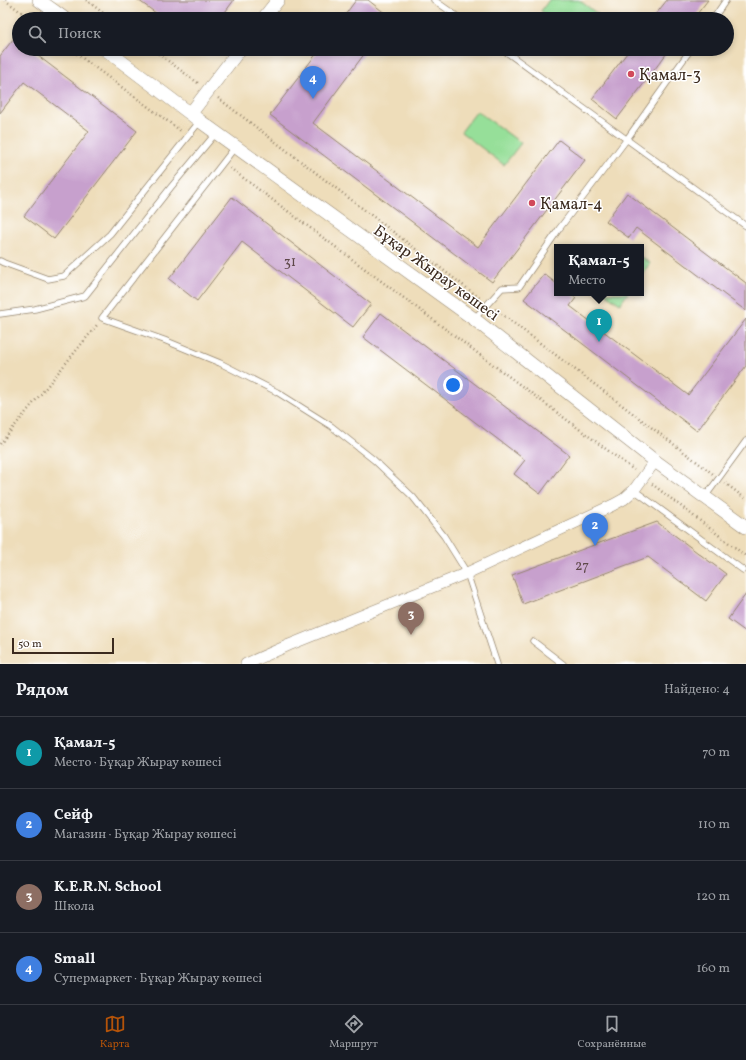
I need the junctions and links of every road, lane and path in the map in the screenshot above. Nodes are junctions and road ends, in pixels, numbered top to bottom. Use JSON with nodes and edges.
{"nodes":[{"id":1,"x":5,"y":0,"type":"edge"},
{"id":2,"x":39,"y":0,"type":"edge"},
{"id":3,"x":86,"y":0,"type":"edge"},
{"id":4,"x":278,"y":0,"type":"edge"},
{"id":5,"x":434,"y":0,"type":"edge"},
{"id":6,"x":726,"y":0,"type":"edge"},
{"id":7,"x":21,"y":12,"type":"edge"},
{"id":8,"x":55,"y":12,"type":"edge"},
{"id":9,"x":101,"y":12,"type":"edge"},
{"id":10,"x":269,"y":12,"type":"edge"},
{"id":11,"x":451,"y":12,"type":"edge"},
{"id":12,"x":718,"y":12,"type":"edge"},
{"id":13,"x":79,"y":56,"type":"edge"},
{"id":14,"x":114,"y":56,"type":"edge"},
{"id":15,"x":162,"y":56,"type":"edge"},
{"id":16,"x":234,"y":56,"type":"edge"},
{"id":17,"x":512,"y":56,"type":"edge"},
{"id":18,"x":686,"y":56,"type":"edge"},
{"id":19,"x":205,"y":88,"type":"junction"},
{"id":20,"x":196,"y":117,"type":"junction"},
{"id":21,"x":216,"y":133,"type":"junction"},
{"id":22,"x":188,"y":136,"type":"junction"},
{"id":23,"x":627,"y":139,"type":"junction"},
{"id":24,"x":236,"y":146,"type":"junction"},
{"id":25,"x":223,"y":163,"type":"junction"},
{"id":26,"x":746,"y":226,"type":"edge"},
{"id":27,"x":0,"y":261,"type":"edge"},
{"id":28,"x":488,"y":304,"type":"junction"},
{"id":29,"x":0,"y":314,"type":"edge"},
{"id":30,"x":102,"y":318,"type":"junction"},
{"id":31,"x":474,"y":319,"type":"junction"},
{"id":32,"x":746,"y":441,"type":"edge"},
{"id":33,"x":0,"y":444,"type":"edge"},
{"id":34,"x":655,"y":461,"type":"junction"},
{"id":35,"x":643,"y":477,"type":"junction"},
{"id":36,"x":719,"y":479,"type":"junction"},
{"id":37,"x":634,"y":490,"type":"junction"},
{"id":38,"x":705,"y":498,"type":"junction"},
{"id":39,"x":746,"y":499,"type":"edge"},
{"id":40,"x":746,"y":527,"type":"edge"},
{"id":41,"x":746,"y":556,"type":"edge"},
{"id":42,"x":743,"y":570,"type":"dead end"},
{"id":43,"x":467,"y":573,"type":"junction"},
{"id":44,"x":533,"y":641,"type":"dead end"},
{"id":45,"x":246,"y":664,"type":"edge"},
{"id":46,"x":497,"y":664,"type":"edge"},
{"id":47,"x":563,"y":664,"type":"edge"}],
"edges":[{"from":1,"to":7,"type":"path"},
{"from":2,"to":8,"type":"street"},
{"from":3,"to":9,"type":"path"},
{"from":4,"to":10,"type":"street"},
{"from":5,"to":11,"type":"lane"},
{"from":6,"to":12,"type":"lane"},
{"from":13,"to":22,"type":"path"},
{"from":14,"to":20,"type":"street","name":"Бұқар Жырау көшесі"},
{"from":15,"to":19,"type":"path"},
{"from":16,"to":19,"type":"street"},
{"from":17,"to":23,"type":"lane"},
{"from":18,"to":23,"type":"lane"},
{"from":19,"to":20,"type":"street"},
{"from":19,"to":28,"type":"path"},
{"from":20,"to":21,"type":"street","name":"Бұқар Жырау көшесі"},
{"from":20,"to":22,"type":"lane"},
{"from":21,"to":24,"type":"street","name":"Бұқар Жырау көшесі"},
{"from":21,"to":29,"type":"lane"},
{"from":22,"to":27,"type":"lane"},
{"from":23,"to":26,"type":"lane"},
{"from":23,"to":28,"type":"lane"},
{"from":24,"to":25,"type":"lane"},
{"from":24,"to":31,"type":"street","name":"Бұқар Жырау көшесі"},
{"from":25,"to":30,"type":"lane"},
{"from":25,"to":35,"type":"path"},
{"from":28,"to":31,"type":"lane"},
{"from":28,"to":36,"type":"path"},
{"from":30,"to":33,"type":"path"},
{"from":30,"to":43,"type":"lane"},
{"from":31,"to":34,"type":"street","name":"Бұқар Жырау көшесі"},
{"from":32,"to":36,"type":"lane"},
{"from":34,"to":35,"type":"street"},
{"from":34,"to":38,"type":"street","name":"Бұқар Жырау көшесі"},
{"from":35,"to":37,"type":"street"},
{"from":35,"to":41,"type":"path"},
{"from":36,"to":38,"type":"lane"},
{"from":36,"to":39,"type":"path"},
{"from":37,"to":42,"type":"lane"},
{"from":37,"to":43,"type":"street"},
{"from":38,"to":40,"type":"street","name":"Бұқар Жырау көшесі"},
{"from":43,"to":45,"type":"street"},
{"from":43,"to":46,"type":"lane"},
{"from":44,"to":47,"type":"lane"}]}
